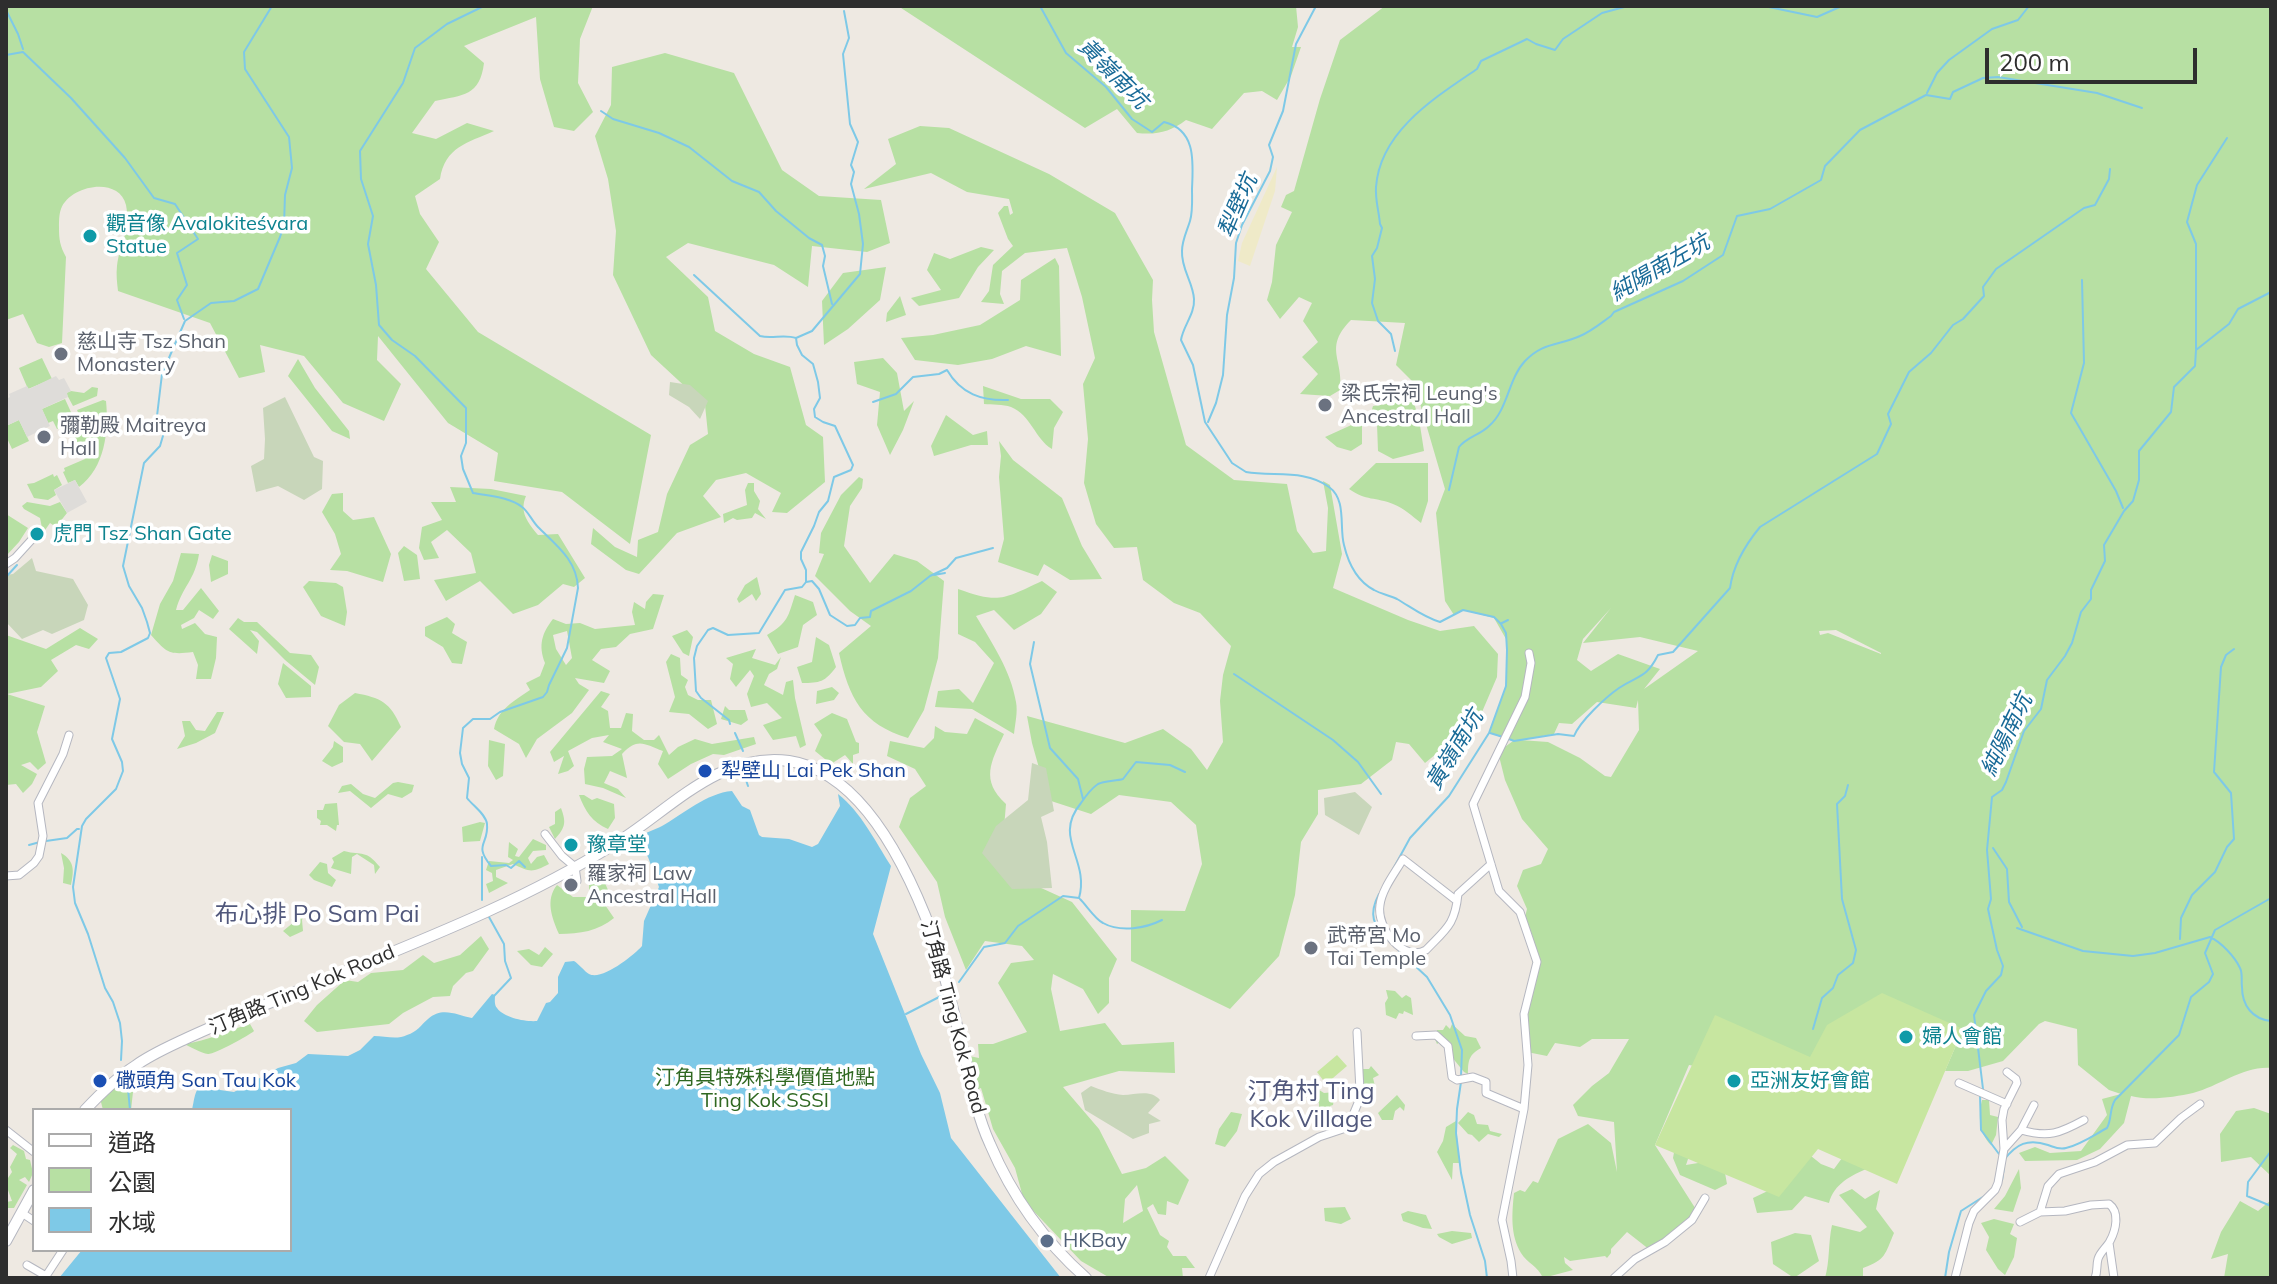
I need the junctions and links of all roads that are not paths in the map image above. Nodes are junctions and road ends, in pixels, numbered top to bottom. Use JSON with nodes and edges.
{"nodes":[{"id":1,"x":35,"y":536,"type":"dead end"},
{"id":2,"x":6,"y":564,"type":"edge"},
{"id":3,"x":1529,"y":653,"type":"dead end"},
{"id":4,"x":69,"y":735,"type":"dead end"},
{"id":5,"x":545,"y":834,"type":"dead end"},
{"id":6,"x":1491,"y":864,"type":"junction"},
{"id":7,"x":575,"y":867,"type":"junction"},
{"id":8,"x":6,"y":876,"type":"edge"},
{"id":9,"x":577,"y":881,"type":"dead end"},
{"id":10,"x":1457,"y":901,"type":"junction"},
{"id":11,"x":1357,"y":1032,"type":"dead end"},
{"id":12,"x":1416,"y":1036,"type":"dead end"},
{"id":13,"x":2007,"y":1072,"type":"dead end"},
{"id":14,"x":1959,"y":1083,"type":"dead end"},
{"id":15,"x":2007,"y":1104,"type":"junction"},
{"id":16,"x":2200,"y":1104,"type":"dead end"},
{"id":17,"x":2034,"y":1105,"type":"dead end"},
{"id":18,"x":87,"y":1108,"type":"edge"},
{"id":19,"x":1524,"y":1109,"type":"junction"},
{"id":20,"x":2084,"y":1120,"type":"dead end"},
{"id":21,"x":6,"y":1130,"type":"edge"},
{"id":22,"x":2021,"y":1130,"type":"junction"},
{"id":23,"x":2004,"y":1149,"type":"junction"},
{"id":24,"x":32,"y":1150,"type":"edge"},
{"id":25,"x":32,"y":1194,"type":"edge"},
{"id":26,"x":1705,"y":1198,"type":"dead end"},
{"id":27,"x":2040,"y":1212,"type":"junction"},
{"id":28,"x":22,"y":1213,"type":"junction"},
{"id":29,"x":32,"y":1220,"type":"edge"},
{"id":30,"x":2020,"y":1222,"type":"dead end"},
{"id":31,"x":6,"y":1241,"type":"edge"},
{"id":32,"x":2109,"y":1243,"type":"junction"},
{"id":33,"x":62,"y":1252,"type":"edge"},
{"id":34,"x":27,"y":1265,"type":"dead end"},
{"id":35,"x":1086,"y":1278,"type":"edge"},
{"id":36,"x":1209,"y":1278,"type":"edge"},
{"id":37,"x":1513,"y":1278,"type":"edge"},
{"id":38,"x":1614,"y":1278,"type":"edge"},
{"id":39,"x":1955,"y":1278,"type":"edge"},
{"id":40,"x":2095,"y":1278,"type":"edge"},
{"id":41,"x":2114,"y":1278,"type":"edge"}],
"edges":[{"from":1,"to":2,"type":"street"},
{"from":3,"to":6,"type":"street"},
{"from":4,"to":8,"type":"street"},
{"from":5,"to":7,"type":"street"},
{"from":6,"to":10,"type":"street"},
{"from":6,"to":19,"type":"street"},
{"from":7,"to":9,"type":"street"},
{"from":7,"to":18,"type":"main road","name":"汀角路 Ting Kok Road"},
{"from":7,"to":35,"type":"main road","name":"汀角路 Ting Kok Road"},
{"from":10,"to":10,"type":"street"},
{"from":11,"to":36,"type":"street"},
{"from":12,"to":19,"type":"street"},
{"from":13,"to":15,"type":"street"},
{"from":14,"to":15,"type":"street"},
{"from":15,"to":23,"type":"street"},
{"from":16,"to":27,"type":"street"},
{"from":17,"to":22,"type":"street"},
{"from":19,"to":37,"type":"street"},
{"from":20,"to":22,"type":"street"},
{"from":21,"to":24,"type":"street"},
{"from":22,"to":23,"type":"street"},
{"from":23,"to":39,"type":"street"},
{"from":25,"to":28,"type":"main road"},
{"from":26,"to":38,"type":"street"},
{"from":27,"to":30,"type":"street"},
{"from":27,"to":32,"type":"street"},
{"from":28,"to":29,"type":"street"},
{"from":28,"to":31,"type":"main road"},
{"from":32,"to":40,"type":"street"},
{"from":32,"to":41,"type":"street"},
{"from":33,"to":34,"type":"street"}]}
